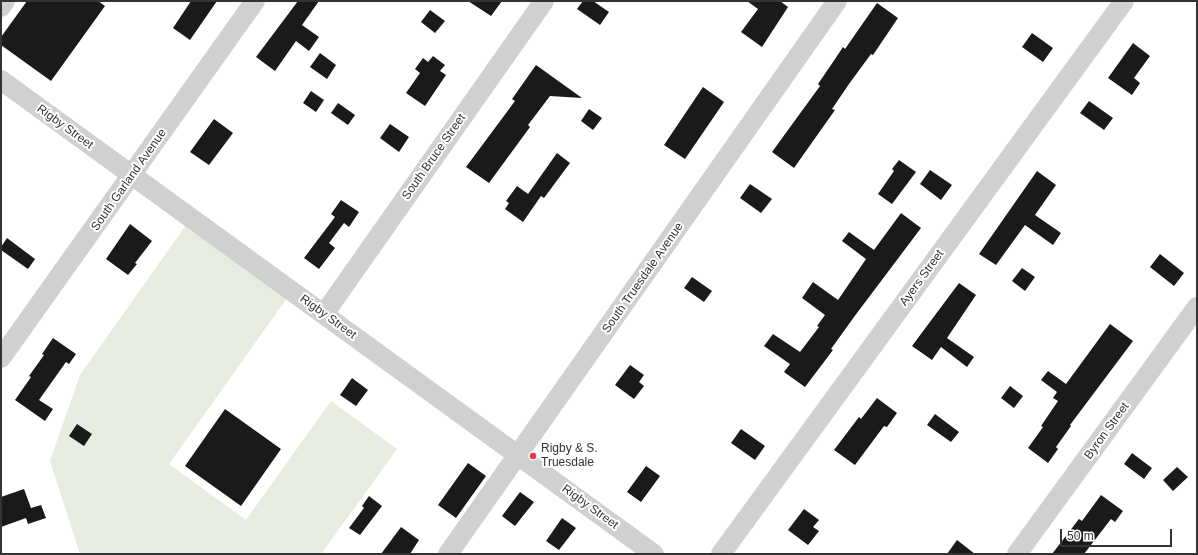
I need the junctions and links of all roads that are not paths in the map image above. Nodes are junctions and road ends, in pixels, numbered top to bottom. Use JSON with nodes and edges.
{"nodes":[{"id":1,"x":5,"y":1,"type":"edge"},
{"id":2,"x":255,"y":1,"type":"edge"},
{"id":3,"x":544,"y":1,"type":"edge"},
{"id":4,"x":837,"y":1,"type":"edge"},
{"id":5,"x":1124,"y":1,"type":"edge"},
{"id":6,"x":1,"y":7,"type":"edge"},
{"id":7,"x":1,"y":80,"type":"edge"},
{"id":8,"x":132,"y":175,"type":"junction"},
{"id":9,"x":1197,"y":307,"type":"edge"},
{"id":10,"x":324,"y":314,"type":"junction"},
{"id":11,"x":1,"y":358,"type":"edge"},
{"id":12,"x":519,"y":456,"type":"junction"},
{"id":13,"x":448,"y":554,"type":"edge"},
{"id":14,"x":654,"y":554,"type":"edge"},
{"id":15,"x":721,"y":554,"type":"edge"},
{"id":16,"x":1017,"y":554,"type":"edge"}],
"edges":[{"from":1,"to":6,"type":"street"},
{"from":2,"to":8,"type":"street","name":"South Garland Avenue"},
{"from":3,"to":10,"type":"street","name":"South Bruce Street"},
{"from":4,"to":12,"type":"street","name":"South Truesdale Avenue"},
{"from":5,"to":15,"type":"street","name":"Ayers Street"},
{"from":7,"to":8,"type":"street","name":"Rigby Street"},
{"from":8,"to":10,"type":"street","name":"Rigby Street"},
{"from":8,"to":11,"type":"street","name":"South Garland Avenue"},
{"from":9,"to":16,"type":"street","name":"Byron Street"},
{"from":10,"to":12,"type":"street","name":"Rigby Street"},
{"from":12,"to":13,"type":"street","name":"South Truesdale Avenue"},
{"from":12,"to":14,"type":"street","name":"Rigby Street"}]}
